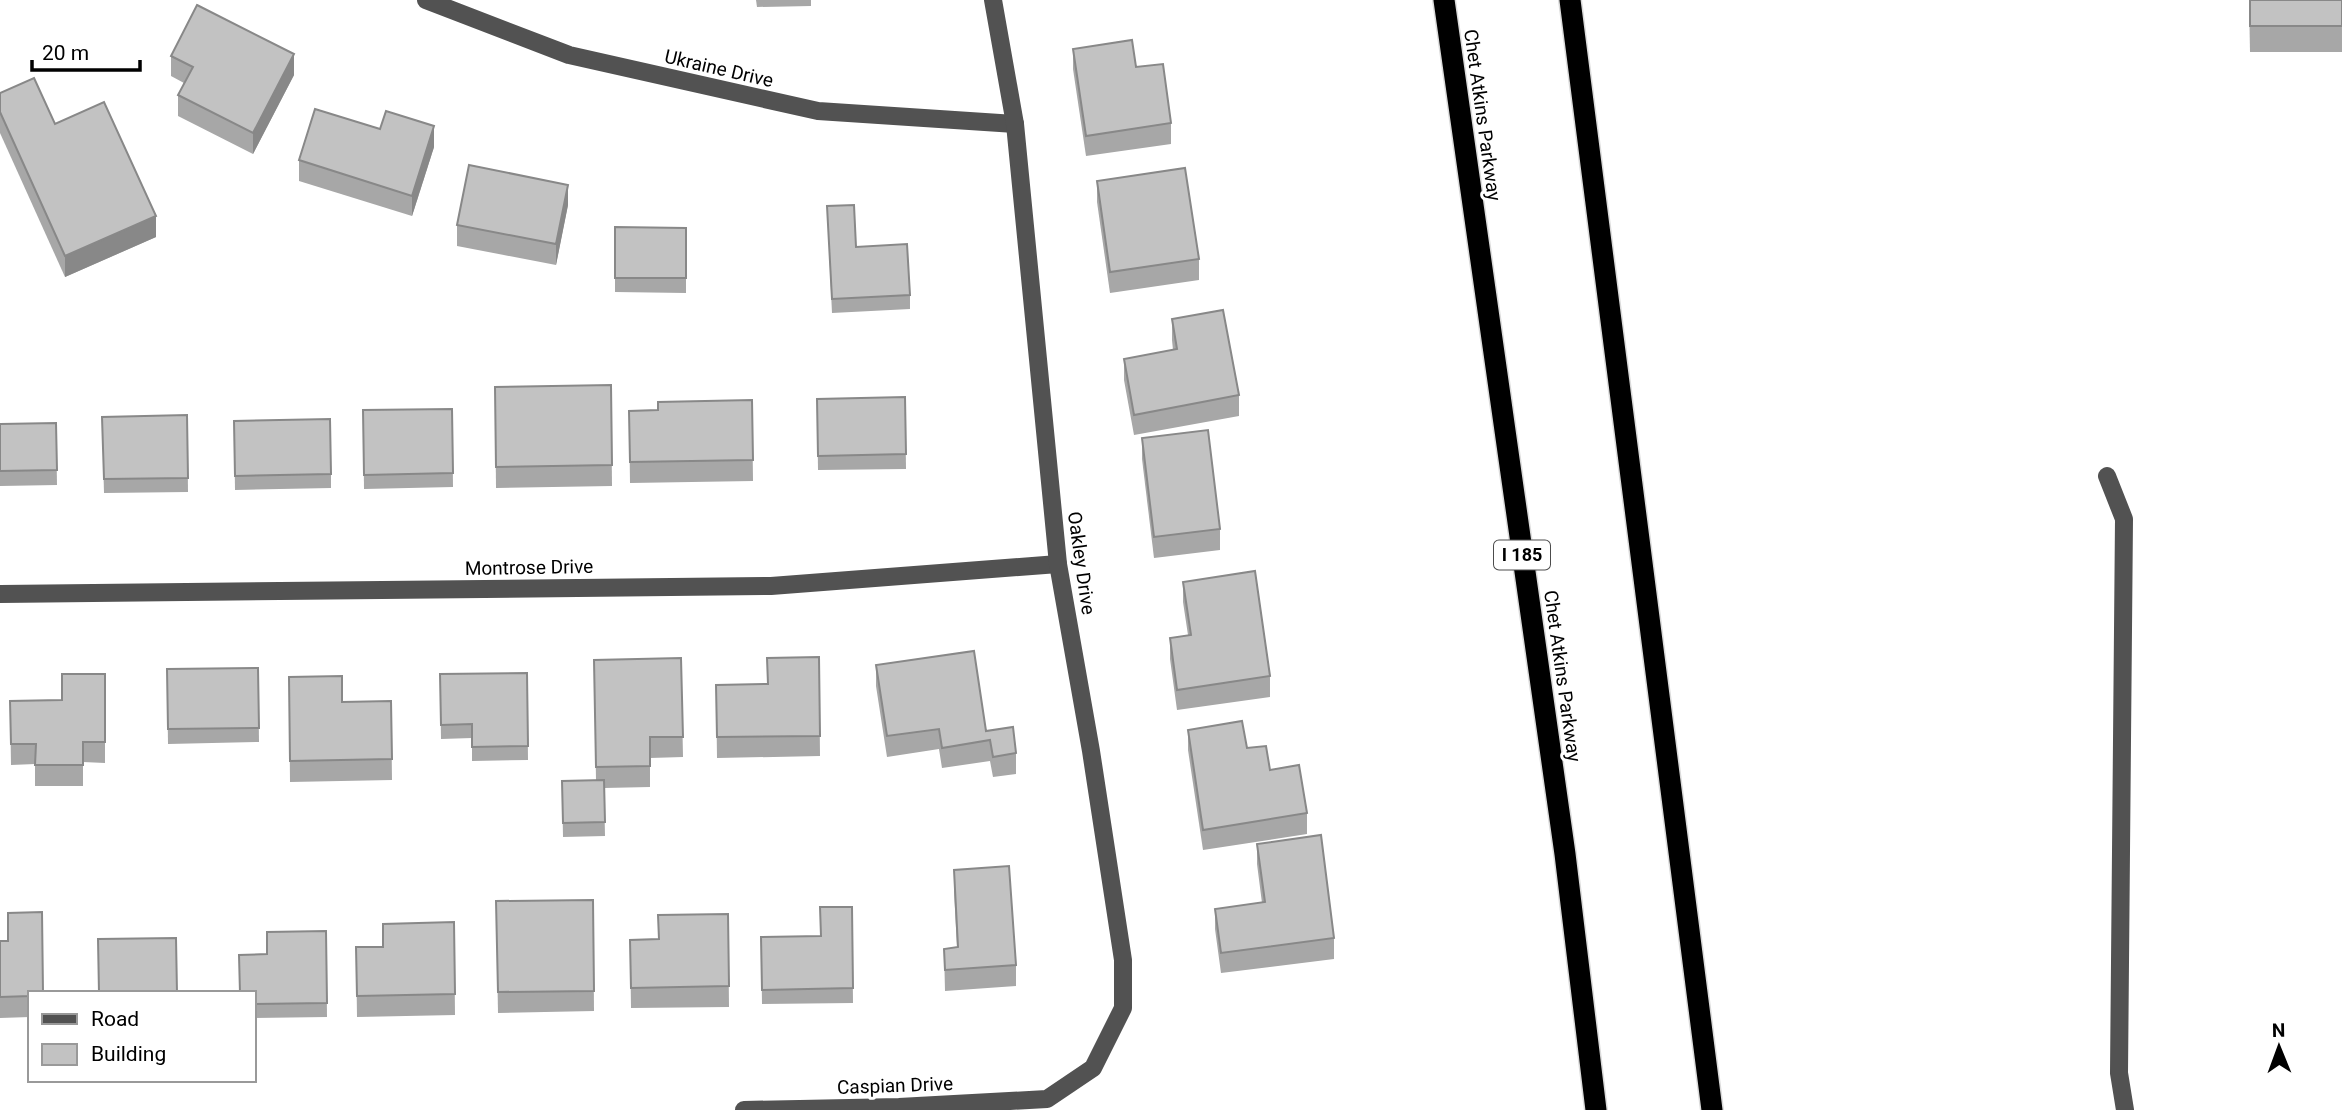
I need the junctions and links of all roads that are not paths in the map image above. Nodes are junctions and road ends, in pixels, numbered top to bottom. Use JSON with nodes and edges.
{"nodes":[{"id":1,"x":426,"y":0,"type":"edge"},
{"id":2,"x":993,"y":0,"type":"edge"},
{"id":3,"x":1444,"y":0,"type":"edge"},
{"id":4,"x":1570,"y":0,"type":"edge"},
{"id":5,"x":1015,"y":124,"type":"junction"},
{"id":6,"x":2107,"y":476,"type":"dead end"},
{"id":7,"x":1058,"y":564,"type":"junction"},
{"id":8,"x":0,"y":594,"type":"edge"},
{"id":9,"x":1047,"y":1099,"type":"joint"},
{"id":10,"x":1008,"y":1106,"type":"edge"},
{"id":11,"x":744,"y":1110,"type":"edge"},
{"id":12,"x":778,"y":1110,"type":"edge"},
{"id":13,"x":1596,"y":1110,"type":"edge"},
{"id":14,"x":1712,"y":1110,"type":"edge"},
{"id":15,"x":2125,"y":1110,"type":"edge"}],
"edges":[{"from":1,"to":5,"type":"street","name":"Ukraine Drive"},
{"from":2,"to":5,"type":"street","name":"Oakley Drive"},
{"from":3,"to":13,"type":"highway","name":"Chet Atkins Parkway","number":"I 185"},
{"from":4,"to":14,"type":"highway"},
{"from":5,"to":7,"type":"street","name":"Oakley Drive"},
{"from":6,"to":15,"type":"street"},
{"from":7,"to":8,"type":"street","name":"Montrose Drive"},
{"from":7,"to":9,"type":"street","name":"Oakley Drive"},
{"from":9,"to":10,"type":"street","name":"Caspian Drive"},
{"from":10,"to":12,"type":"street","name":"Caspian Drive"},
{"from":11,"to":12,"type":"street","name":"Caspian Drive"}]}
